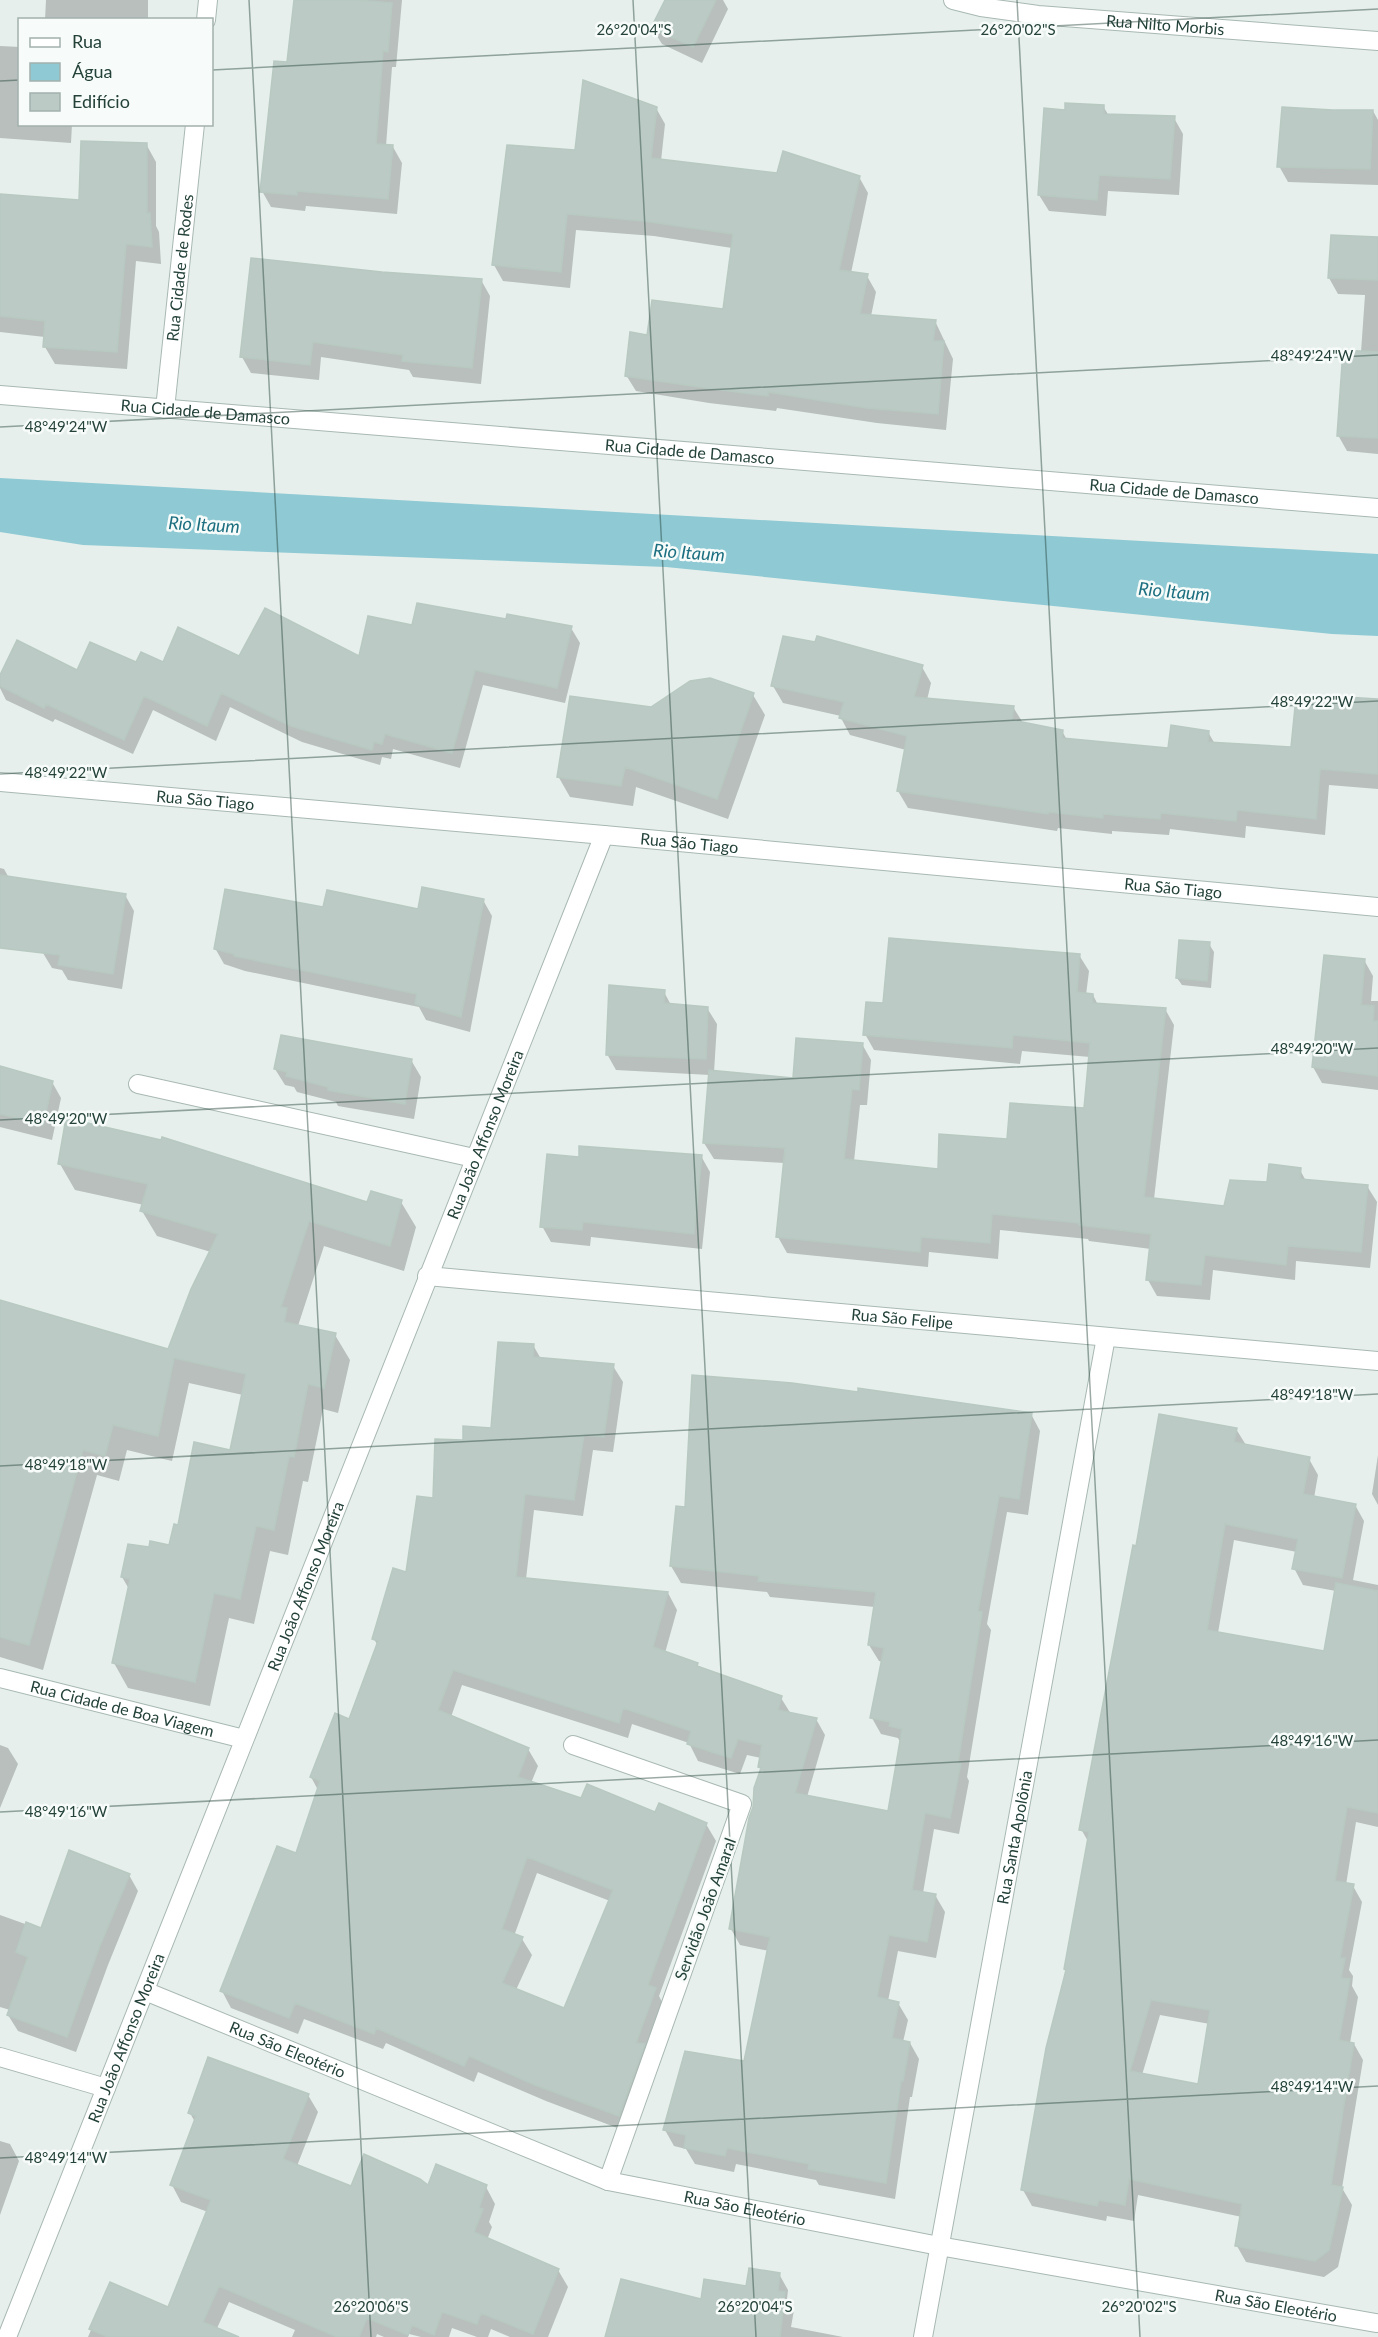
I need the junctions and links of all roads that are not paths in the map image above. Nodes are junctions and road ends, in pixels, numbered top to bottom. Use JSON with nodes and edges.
{"nodes":[{"id":1,"x":208,"y":0,"type":"edge"},
{"id":2,"x":953,"y":0,"type":"edge"},
{"id":3,"x":206,"y":18,"type":"edge"},
{"id":4,"x":1378,"y":41,"type":"edge"},
{"id":5,"x":195,"y":126,"type":"edge"},
{"id":6,"x":0,"y":395,"type":"edge"},
{"id":7,"x":165,"y":409,"type":"junction"},
{"id":8,"x":1378,"y":508,"type":"edge"},
{"id":9,"x":0,"y":782,"type":"edge"},
{"id":10,"x":604,"y":835,"type":"junction"},
{"id":11,"x":1378,"y":906,"type":"edge"},
{"id":12,"x":138,"y":1084,"type":"dead end"},
{"id":13,"x":474,"y":1158,"type":"junction"},
{"id":14,"x":427,"y":1276,"type":"junction"},
{"id":15,"x":1106,"y":1337,"type":"junction"},
{"id":16,"x":1378,"y":1361,"type":"edge"},
{"id":17,"x":0,"y":1678,"type":"edge"},
{"id":18,"x":244,"y":1739,"type":"junction"},
{"id":19,"x":573,"y":1745,"type":"dead end"},
{"id":20,"x":144,"y":1991,"type":"junction"},
{"id":21,"x":0,"y":2057,"type":"edge"},
{"id":22,"x":106,"y":2088,"type":"junction"},
{"id":23,"x":608,"y":2181,"type":"junction"},
{"id":24,"x":939,"y":2246,"type":"junction"},
{"id":25,"x":1376,"y":2324,"type":"edge"},
{"id":26,"x":7,"y":2337,"type":"edge"},
{"id":27,"x":922,"y":2337,"type":"edge"}],
"edges":[{"from":1,"to":3,"type":"street"},
{"from":2,"to":4,"type":"street","name":"Rua Nilto Morbis"},
{"from":5,"to":7,"type":"street","name":"Rua Cidade de Rodes"},
{"from":6,"to":7,"type":"street","name":"Rua Cidade de Damasco"},
{"from":7,"to":8,"type":"street","name":"Rua Cidade de Damasco"},
{"from":9,"to":10,"type":"street","name":"Rua São Tiago"},
{"from":10,"to":11,"type":"street","name":"Rua São Tiago"},
{"from":10,"to":13,"type":"street","name":"Rua João Affonso Moreira"},
{"from":12,"to":13,"type":"street"},
{"from":13,"to":14,"type":"street","name":"Rua João Affonso Moreira"},
{"from":14,"to":15,"type":"street","name":"Rua São Felipe"},
{"from":14,"to":18,"type":"street","name":"Rua João Affonso Moreira"},
{"from":15,"to":16,"type":"street","name":"Rua São Felipe"},
{"from":15,"to":24,"type":"street","name":"Rua Santa Apolônia"},
{"from":17,"to":18,"type":"street","name":"Rua Cidade de Boa Viagem"},
{"from":18,"to":20,"type":"street","name":"Rua João Affonso Moreira"},
{"from":19,"to":23,"type":"street","name":"Servidão João Amaral"},
{"from":20,"to":22,"type":"street","name":"Rua João Affonso Moreira"},
{"from":20,"to":23,"type":"street","name":"Rua São Eleotério"},
{"from":21,"to":22,"type":"street"},
{"from":22,"to":26,"type":"street","name":"Rua João Affonso Moreira"},
{"from":23,"to":24,"type":"street","name":"Rua São Eleotério"},
{"from":24,"to":25,"type":"street","name":"Rua São Eleotério"},
{"from":24,"to":27,"type":"street","name":"Rua Santa Apolônia"}]}
